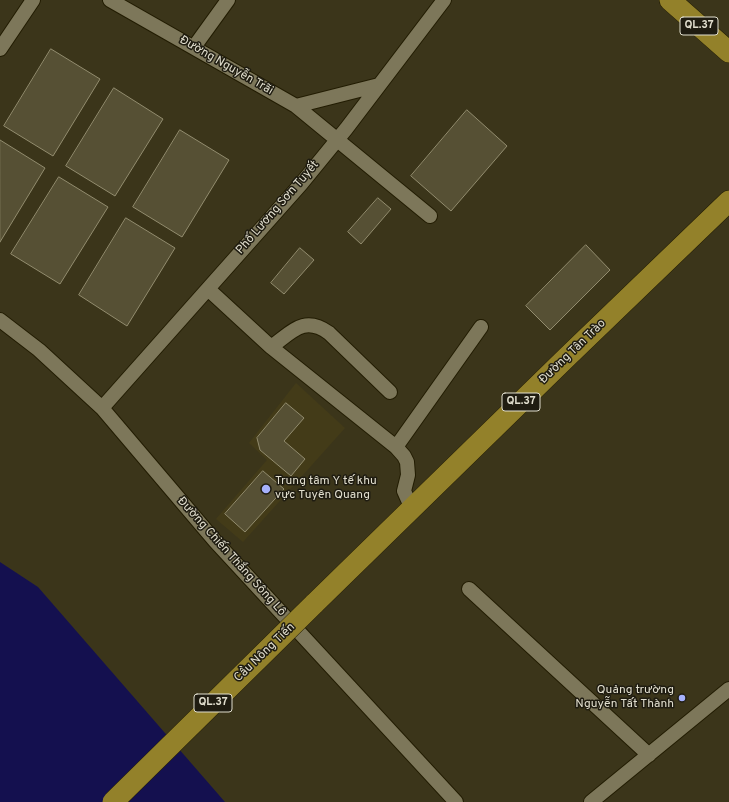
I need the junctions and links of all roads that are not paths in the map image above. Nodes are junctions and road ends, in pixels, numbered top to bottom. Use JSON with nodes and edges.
{"nodes":[{"id":1,"x":33,"y":0,"type":"edge"},
{"id":2,"x":110,"y":0,"type":"edge"},
{"id":3,"x":228,"y":0,"type":"edge"},
{"id":4,"x":444,"y":0,"type":"edge"},
{"id":5,"x":670,"y":0,"type":"edge"},
{"id":6,"x":194,"y":47,"type":"junction"},
{"id":7,"x":0,"y":49,"type":"edge"},
{"id":8,"x":729,"y":52,"type":"edge"},
{"id":9,"x":379,"y":85,"type":"junction"},
{"id":10,"x":296,"y":106,"type":"junction"},
{"id":11,"x":337,"y":139,"type":"junction"},
{"id":12,"x":729,"y":201,"type":"edge"},
{"id":13,"x":430,"y":216,"type":"dead end"},
{"id":14,"x":208,"y":289,"type":"junction"},
{"id":15,"x":0,"y":320,"type":"edge"},
{"id":16,"x":481,"y":327,"type":"dead end"},
{"id":17,"x":271,"y":347,"type":"junction"},
{"id":18,"x":390,"y":392,"type":"dead end"},
{"id":19,"x":102,"y":408,"type":"junction"},
{"id":20,"x":396,"y":447,"type":"junction"},
{"id":21,"x":412,"y":509,"type":"junction"},
{"id":22,"x":469,"y":589,"type":"dead end"},
{"id":23,"x":314,"y":604,"type":"joint"},
{"id":24,"x":729,"y":689,"type":"edge"},
{"id":25,"x":649,"y":755,"type":"junction"},
{"id":26,"x":112,"y":802,"type":"edge"},
{"id":27,"x":456,"y":802,"type":"edge"},
{"id":28,"x":591,"y":802,"type":"edge"}],
"edges":[{"from":1,"to":7,"type":"street"},
{"from":2,"to":6,"type":"street","name":"Đường Nguyễn Trãi"},
{"from":3,"to":6,"type":"street"},
{"from":4,"to":9,"type":"street","name":"Phố Lương Sơn Tuyết"},
{"from":5,"to":8,"type":"highway","number":"QL.37"},
{"from":6,"to":10,"type":"street","name":"Đường Nguyễn Trãi"},
{"from":9,"to":10,"type":"street"},
{"from":9,"to":11,"type":"street","name":"Phố Lương Sơn Tuyết"},
{"from":10,"to":11,"type":"street","name":"Đường Nguyễn Trãi"},
{"from":11,"to":13,"type":"street","name":"Đường Nguyễn Trãi"},
{"from":11,"to":14,"type":"street","name":"Phố Lương Sơn Tuyết"},
{"from":12,"to":21,"type":"highway","name":"Đường Tân Trào","number":"QL.37"},
{"from":14,"to":17,"type":"street"},
{"from":14,"to":19,"type":"street","name":"Phố Lương Sơn Tuyết"},
{"from":15,"to":19,"type":"street","name":"Đường Chiến Thắng Sông Lô"},
{"from":16,"to":20,"type":"street"},
{"from":17,"to":18,"type":"street"},
{"from":17,"to":20,"type":"street"},
{"from":19,"to":27,"type":"street","name":"Đường Chiến Thắng Sông Lô"},
{"from":20,"to":21,"type":"street"},
{"from":21,"to":23,"type":"highway","name":"Đường Tân Trào","number":"QL.37"},
{"from":22,"to":25,"type":"street"},
{"from":23,"to":26,"type":"highway","name":"Cầu Nông Tiến","number":"QL.37","bridge":true},
{"from":24,"to":25,"type":"street"},
{"from":25,"to":28,"type":"street"}]}
